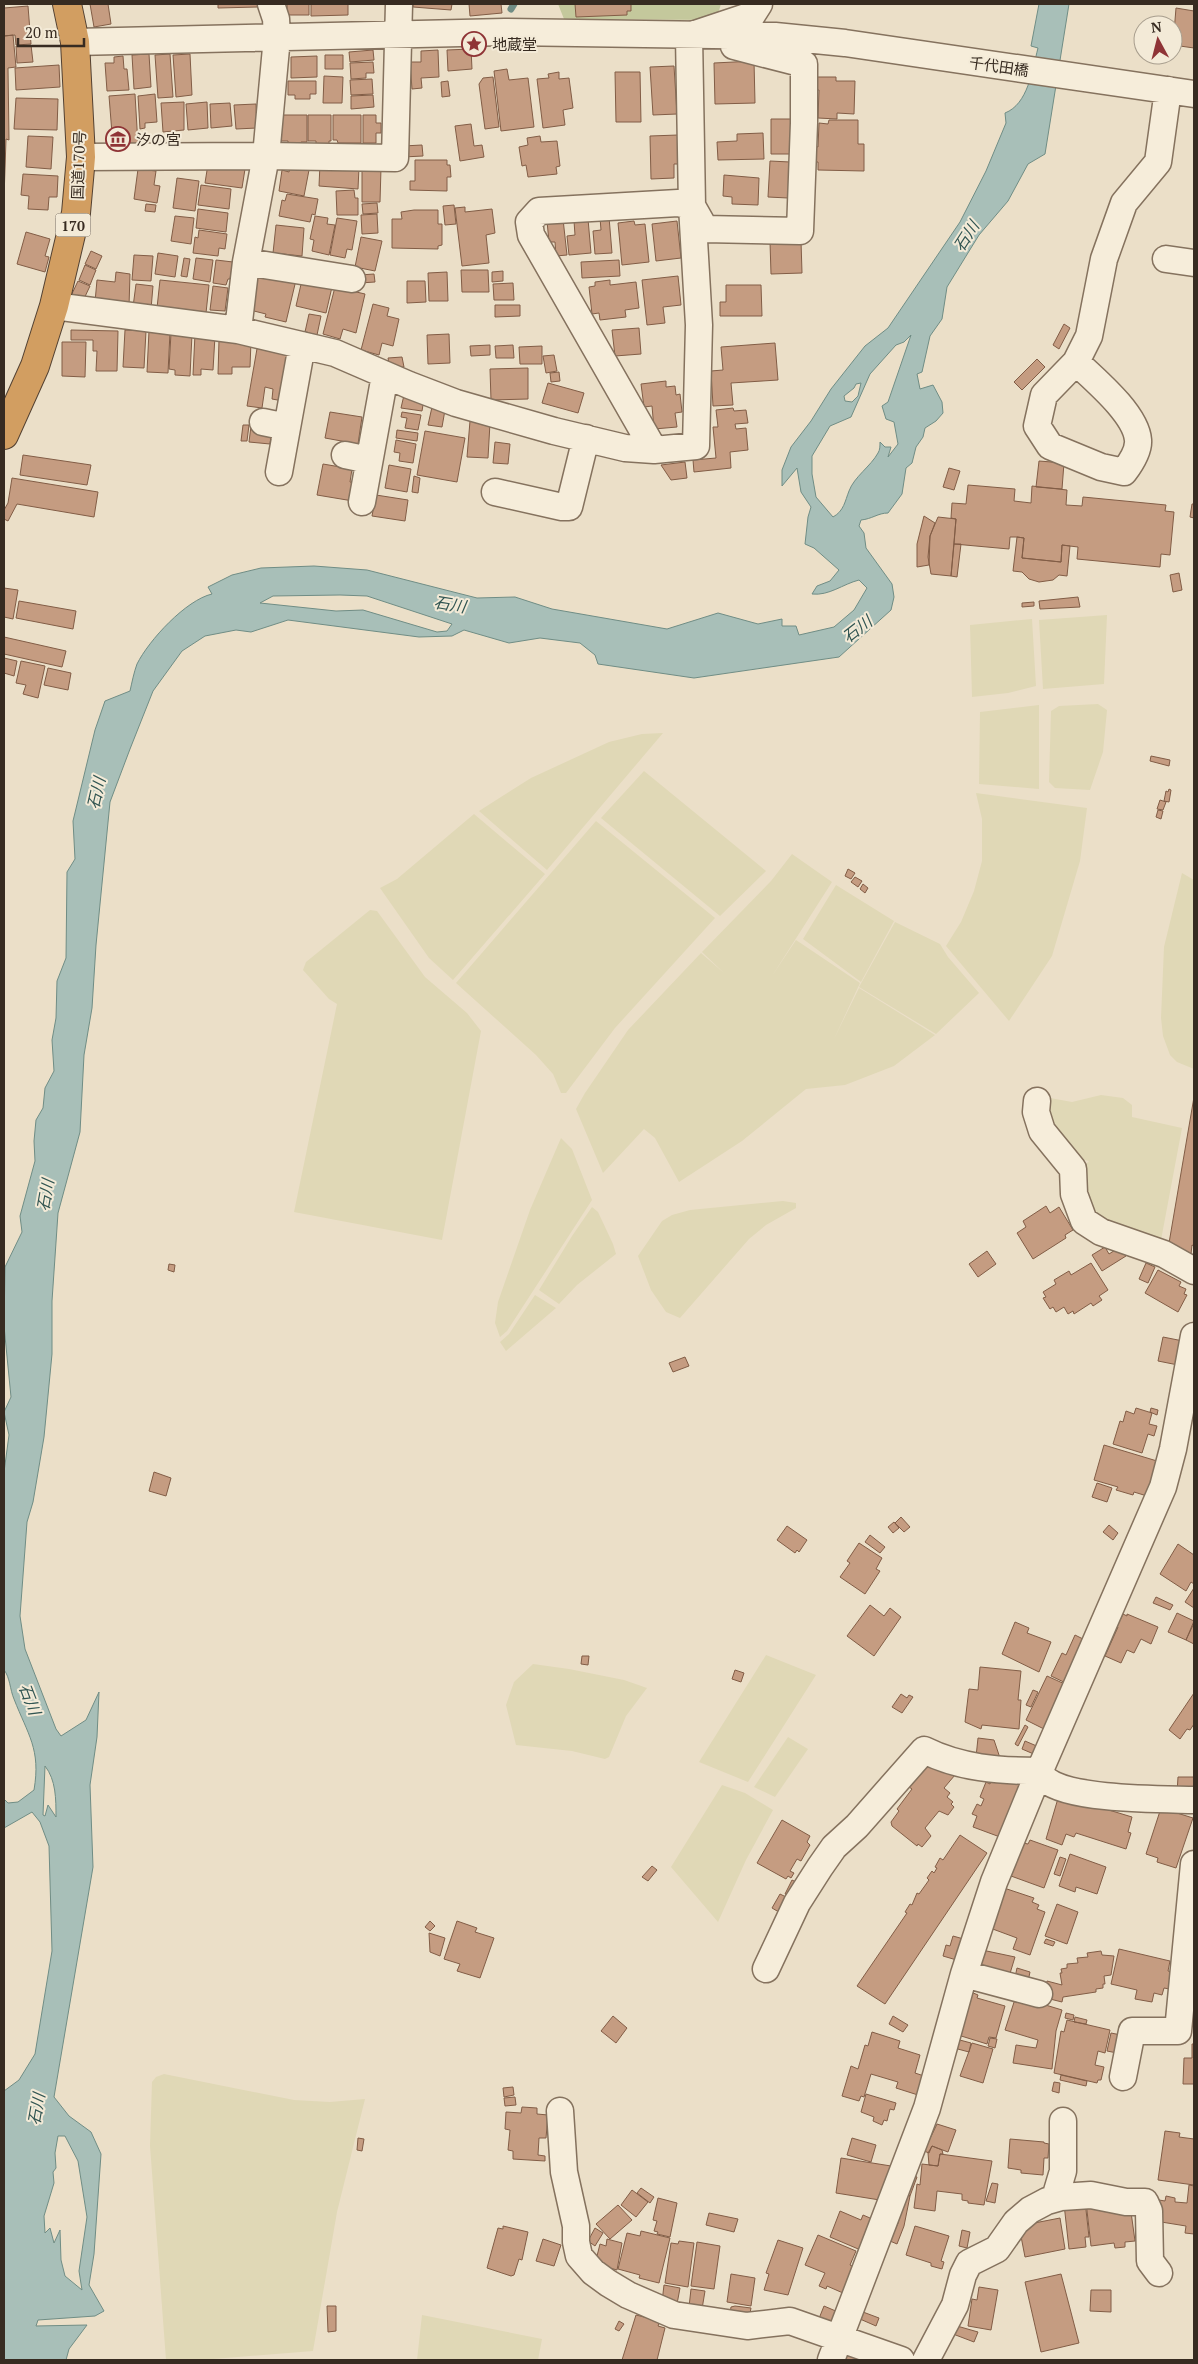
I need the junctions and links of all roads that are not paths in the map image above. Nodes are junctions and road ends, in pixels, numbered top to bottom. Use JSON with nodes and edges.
{"nodes":[{"id":1,"x":67,"y":4,"type":"edge"},
{"id":2,"x":271,"y":4,"type":"edge"},
{"id":3,"x":399,"y":4,"type":"edge"},
{"id":4,"x":759,"y":4,"type":"edge"},
{"id":5,"x":397,"y":36,"type":"junction"},
{"id":6,"x":701,"y":36,"type":"junction"},
{"id":7,"x":277,"y":38,"type":"junction"},
{"id":8,"x":75,"y":42,"type":"junction"},
{"id":9,"x":1161,"y":89,"type":"junction"},
{"id":10,"x":1194,"y":94,"type":"edge"},
{"id":11,"x":266,"y":156,"type":"junction"},
{"id":12,"x":81,"y":157,"type":"junction"},
{"id":13,"x":692,"y":206,"type":"junction"},
{"id":14,"x":1166,"y":260,"type":"dead end"},
{"id":15,"x":246,"y":262,"type":"junction"},
{"id":16,"x":1194,"y":263,"type":"edge"},
{"id":17,"x":352,"y":279,"type":"dead end"},
{"id":18,"x":54,"y":306,"type":"junction"},
{"id":19,"x":238,"y":330,"type":"junction"},
{"id":20,"x":302,"y":345,"type":"junction"},
{"id":21,"x":1076,"y":362,"type":"dead end"},
{"id":22,"x":385,"y":375,"type":"junction"},
{"id":23,"x":4,"y":435,"type":"edge"},
{"id":24,"x":586,"y":438,"type":"junction"},
{"id":25,"x":654,"y":450,"type":"junction"},
{"id":26,"x":279,"y":472,"type":"dead end"},
{"id":27,"x":511,"y":488,"type":"dead end"},
{"id":28,"x":362,"y":502,"type":"dead end"},
{"id":29,"x":1037,"y":1101,"type":"dead end"},
{"id":30,"x":1194,"y":1271,"type":"edge"},
{"id":31,"x":1194,"y":1336,"type":"edge"},
{"id":32,"x":1192,"y":1364,"type":"edge"},
{"id":33,"x":1039,"y":1771,"type":"junction"},
{"id":34,"x":1194,"y":1800,"type":"edge"},
{"id":35,"x":1194,"y":1864,"type":"edge"},
{"id":36,"x":766,"y":1969,"type":"dead end"},
{"id":37,"x":964,"y":1974,"type":"junction"},
{"id":38,"x":1039,"y":1994,"type":"dead end"},
{"id":39,"x":1123,"y":2077,"type":"dead end"},
{"id":40,"x":560,"y":2111,"type":"dead end"},
{"id":41,"x":1064,"y":2121,"type":"dead end"},
{"id":42,"x":1055,"y":2198,"type":"junction"},
{"id":43,"x":1159,"y":2273,"type":"dead end"},
{"id":44,"x":834,"y":2350,"type":"edge"},
{"id":45,"x":901,"y":2360,"type":"edge"},
{"id":46,"x":926,"y":2360,"type":"edge"}],
"edges":[{"from":1,"to":8,"type":"highway","name":"国道170号","number":"170"},
{"from":2,"to":7,"type":"street"},
{"from":3,"to":5,"type":"street"},
{"from":4,"to":6,"type":"street"},
{"from":5,"to":6,"type":"street","name":"千代田橋"},
{"from":5,"to":7,"type":"street","name":"千代田橋"},
{"from":5,"to":11,"type":"street"},
{"from":6,"to":9,"type":"street","name":"千代田橋"},
{"from":6,"to":13,"type":"street"},
{"from":6,"to":13,"type":"street"},
{"from":7,"to":8,"type":"street","name":"千代田橋"},
{"from":7,"to":11,"type":"street"},
{"from":8,"to":12,"type":"highway","name":"国道170号","number":"170"},
{"from":9,"to":10,"type":"street","name":"千代田橋"},
{"from":9,"to":21,"type":"street"},
{"from":11,"to":12,"type":"street"},
{"from":11,"to":15,"type":"street"},
{"from":12,"to":18,"type":"highway","name":"国道170号","number":"170"},
{"from":13,"to":25,"type":"street"},
{"from":13,"to":25,"type":"street"},
{"from":14,"to":16,"type":"street"},
{"from":15,"to":17,"type":"street"},
{"from":15,"to":19,"type":"street"},
{"from":18,"to":19,"type":"street"},
{"from":18,"to":23,"type":"highway","name":"国道170号","number":"170"},
{"from":19,"to":20,"type":"street"},
{"from":20,"to":22,"type":"street"},
{"from":20,"to":26,"type":"street"},
{"from":22,"to":24,"type":"street"},
{"from":22,"to":28,"type":"street"},
{"from":24,"to":25,"type":"street"},
{"from":24,"to":27,"type":"street"},
{"from":29,"to":30,"type":"street"},
{"from":31,"to":32,"type":"street"},
{"from":32,"to":33,"type":"street"},
{"from":33,"to":34,"type":"street"},
{"from":33,"to":36,"type":"street"},
{"from":33,"to":37,"type":"street"},
{"from":35,"to":39,"type":"street"},
{"from":37,"to":38,"type":"street"},
{"from":37,"to":44,"type":"street"},
{"from":40,"to":44,"type":"street"},
{"from":41,"to":42,"type":"street"},
{"from":42,"to":43,"type":"street"},
{"from":42,"to":46,"type":"street"},
{"from":44,"to":45,"type":"street"}]}
